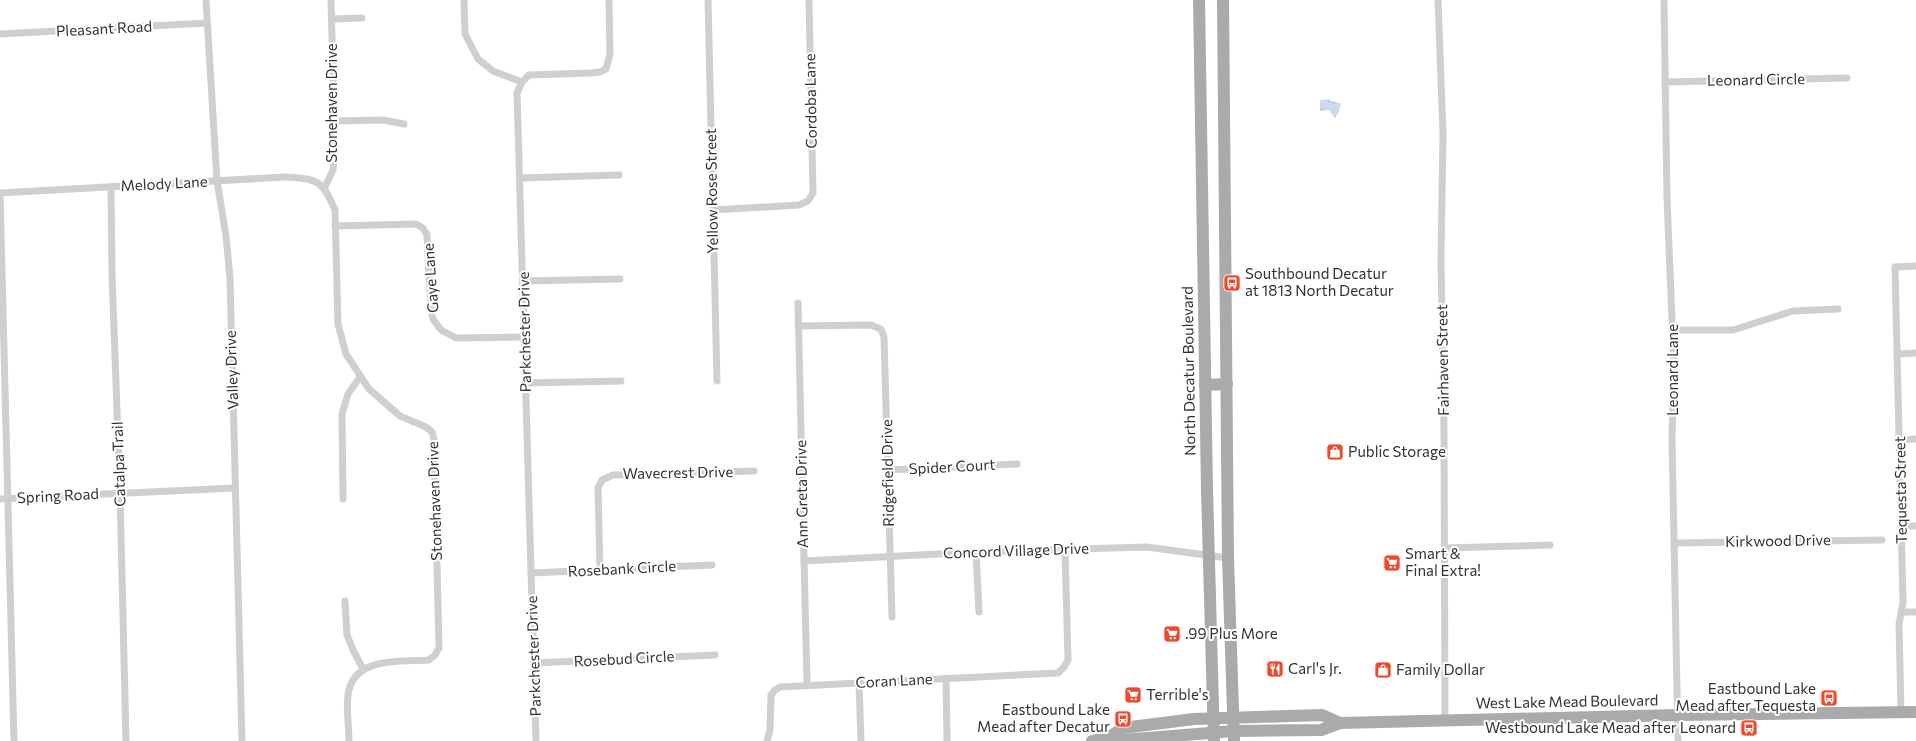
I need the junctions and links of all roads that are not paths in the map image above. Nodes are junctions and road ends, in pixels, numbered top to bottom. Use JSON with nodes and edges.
{"nodes":[{"id":1,"x":206,"y":0,"type":"edge"},
{"id":2,"x":331,"y":0,"type":"edge"},
{"id":3,"x":464,"y":0,"type":"edge"},
{"id":4,"x":609,"y":0,"type":"edge"},
{"id":5,"x":708,"y":0,"type":"edge"},
{"id":6,"x":809,"y":0,"type":"edge"},
{"id":7,"x":1199,"y":0,"type":"edge"},
{"id":8,"x":1223,"y":0,"type":"edge"},
{"id":9,"x":1438,"y":0,"type":"edge"},
{"id":10,"x":1664,"y":0,"type":"edge"},
{"id":11,"x":362,"y":18,"type":"dead end"},
{"id":12,"x":332,"y":19,"type":"junction"},
{"id":13,"x":207,"y":23,"type":"junction"},
{"id":14,"x":0,"y":34,"type":"edge"},
{"id":15,"x":1847,"y":78,"type":"dead end"},
{"id":16,"x":522,"y":82,"type":"junction"},
{"id":17,"x":1665,"y":82,"type":"junction"},
{"id":18,"x":335,"y":121,"type":"junction"},
{"id":19,"x":404,"y":124,"type":"dead end"},
{"id":20,"x":619,"y":175,"type":"dead end"},
{"id":21,"x":521,"y":178,"type":"junction"},
{"id":22,"x":217,"y":181,"type":"junction"},
{"id":23,"x":111,"y":187,"type":"junction"},
{"id":24,"x":324,"y":189,"type":"junction"},
{"id":25,"x":0,"y":193,"type":"edge"},
{"id":26,"x":1224,"y":206,"type":"junction"},
{"id":27,"x":1203,"y":207,"type":"junction"},
{"id":28,"x":713,"y":210,"type":"junction"},
{"id":29,"x":335,"y":226,"type":"junction"},
{"id":30,"x":1916,"y":266,"type":"edge"},
{"id":31,"x":620,"y":279,"type":"dead end"},
{"id":32,"x":523,"y":281,"type":"junction"},
{"id":33,"x":798,"y":303,"type":"dead end"},
{"id":34,"x":1838,"y":309,"type":"dead end"},
{"id":35,"x":798,"y":326,"type":"junction"},
{"id":36,"x":1673,"y":330,"type":"junction"},
{"id":37,"x":525,"y":337,"type":"junction"},
{"id":38,"x":1916,"y":353,"type":"edge"},
{"id":39,"x":1897,"y":354,"type":"junction"},
{"id":40,"x":360,"y":377,"type":"junction"},
{"id":41,"x":621,"y":381,"type":"dead end"},
{"id":42,"x":717,"y":381,"type":"dead end"},
{"id":43,"x":526,"y":383,"type":"junction"},
{"id":44,"x":1227,"y":384,"type":"junction"},
{"id":45,"x":1205,"y":385,"type":"junction"},
{"id":46,"x":1916,"y":439,"type":"edge"},
{"id":47,"x":1900,"y":440,"type":"junction"},
{"id":48,"x":1017,"y":464,"type":"dead end"},
{"id":49,"x":888,"y":470,"type":"junction"},
{"id":50,"x":754,"y":472,"type":"dead end"},
{"id":51,"x":235,"y":488,"type":"junction"},
{"id":52,"x":120,"y":493,"type":"junction"},
{"id":53,"x":8,"y":498,"type":"junction"},
{"id":54,"x":0,"y":499,"type":"edge"},
{"id":55,"x":343,"y":499,"type":"dead end"},
{"id":56,"x":1901,"y":526,"type":"junction"},
{"id":57,"x":1916,"y":526,"type":"edge"},
{"id":58,"x":1882,"y":540,"type":"dead end"},
{"id":59,"x":1674,"y":543,"type":"junction"},
{"id":60,"x":1550,"y":545,"type":"dead end"},
{"id":61,"x":1445,"y":548,"type":"junction"},
{"id":62,"x":1065,"y":550,"type":"junction"},
{"id":63,"x":976,"y":552,"type":"junction"},
{"id":64,"x":1209,"y":555,"type":"junction"},
{"id":65,"x":890,"y":556,"type":"junction"},
{"id":66,"x":1228,"y":558,"type":"junction"},
{"id":67,"x":804,"y":561,"type":"junction"},
{"id":68,"x":712,"y":565,"type":"dead end"},
{"id":69,"x":600,"y":571,"type":"junction"},
{"id":70,"x":531,"y":573,"type":"junction"},
{"id":71,"x":345,"y":600,"type":"dead end"},
{"id":72,"x":979,"y":612,"type":"dead end"},
{"id":73,"x":1901,"y":612,"type":"junction"},
{"id":74,"x":1916,"y":612,"type":"edge"},
{"id":75,"x":892,"y":618,"type":"dead end"},
{"id":76,"x":715,"y":655,"type":"dead end"},
{"id":77,"x":534,"y":663,"type":"junction"},
{"id":78,"x":363,"y":669,"type":"junction"},
{"id":79,"x":946,"y":678,"type":"junction"},
{"id":80,"x":859,"y":683,"type":"junction"},
{"id":81,"x":807,"y":684,"type":"junction"},
{"id":82,"x":1901,"y":712,"type":"junction"},
{"id":83,"x":1916,"y":712,"type":"edge"},
{"id":84,"x":1678,"y":715,"type":"junction"},
{"id":85,"x":1233,"y":717,"type":"junction"},
{"id":86,"x":1214,"y":718,"type":"junction"},
{"id":87,"x":1445,"y":720,"type":"junction"},
{"id":88,"x":1340,"y":723,"type":"junction"},
{"id":89,"x":1214,"y":736,"type":"edge"},
{"id":90,"x":1234,"y":736,"type":"edge"},
{"id":91,"x":1109,"y":737,"type":"junction"},
{"id":92,"x":14,"y":741,"type":"edge"},
{"id":93,"x":126,"y":741,"type":"edge"},
{"id":94,"x":242,"y":741,"type":"edge"},
{"id":95,"x":349,"y":741,"type":"edge"},
{"id":96,"x":536,"y":741,"type":"edge"},
{"id":97,"x":767,"y":741,"type":"edge"},
{"id":98,"x":861,"y":741,"type":"edge"},
{"id":99,"x":947,"y":741,"type":"edge"},
{"id":100,"x":1092,"y":741,"type":"edge"},
{"id":101,"x":1678,"y":741,"type":"edge"}],
"edges":[{"from":1,"to":13,"type":"street","name":"Valley Drive"},
{"from":2,"to":12,"type":"street","name":"Stonehaven Drive"},
{"from":3,"to":16,"type":"street"},
{"from":4,"to":16,"type":"street"},
{"from":5,"to":28,"type":"street","name":"Yellow Rose Street"},
{"from":6,"to":28,"type":"street","name":"Cordoba Lane"},
{"from":7,"to":27,"type":"main road","name":"North Decatur Boulevard"},
{"from":8,"to":26,"type":"main road"},
{"from":9,"to":61,"type":"street","name":"Fairhaven Street"},
{"from":10,"to":17,"type":"street","name":"Leonard Lane"},
{"from":11,"to":12,"type":"street"},
{"from":12,"to":18,"type":"street","name":"Stonehaven Drive"},
{"from":13,"to":14,"type":"street","name":"Pleasant Road"},
{"from":13,"to":22,"type":"street","name":"Valley Drive"},
{"from":15,"to":17,"type":"street","name":"Leonard Circle"},
{"from":16,"to":21,"type":"street","name":"Parkchester Drive"},
{"from":17,"to":36,"type":"street","name":"Leonard Lane"},
{"from":18,"to":19,"type":"street"},
{"from":18,"to":24,"type":"street","name":"Stonehaven Drive"},
{"from":20,"to":21,"type":"street"},
{"from":21,"to":32,"type":"street","name":"Parkchester Drive"},
{"from":22,"to":23,"type":"street","name":"Melody Lane"},
{"from":22,"to":24,"type":"street","name":"Melody Lane"},
{"from":22,"to":51,"type":"street","name":"Valley Drive"},
{"from":23,"to":25,"type":"street","name":"Melody Lane"},
{"from":23,"to":52,"type":"street","name":"Catalpa Trail"},
{"from":24,"to":29,"type":"street","name":"Stonehaven Drive"},
{"from":25,"to":53,"type":"street"},
{"from":26,"to":27,"type":"main road"},
{"from":26,"to":44,"type":"main road"},
{"from":27,"to":45,"type":"main road","name":"North Decatur Boulevard"},
{"from":28,"to":42,"type":"street","name":"Yellow Rose Street"},
{"from":29,"to":37,"type":"street","name":"Gaye Lane"},
{"from":29,"to":40,"type":"street","name":"Stonehaven Drive"},
{"from":30,"to":39,"type":"street","name":"Tequesta Street"},
{"from":31,"to":32,"type":"street"},
{"from":32,"to":37,"type":"street","name":"Parkchester Drive"},
{"from":33,"to":35,"type":"street","name":"Ann Greta Drive"},
{"from":34,"to":36,"type":"street"},
{"from":35,"to":49,"type":"street","name":"Ridgefield Drive"},
{"from":35,"to":67,"type":"street","name":"Ann Greta Drive"},
{"from":36,"to":59,"type":"street","name":"Leonard Lane"},
{"from":37,"to":43,"type":"street","name":"Parkchester Drive"},
{"from":38,"to":39,"type":"street"},
{"from":39,"to":47,"type":"street","name":"Tequesta Street"},
{"from":40,"to":55,"type":"street"},
{"from":40,"to":78,"type":"street","name":"Stonehaven Drive"},
{"from":41,"to":43,"type":"street"},
{"from":43,"to":70,"type":"street","name":"Parkchester Drive"},
{"from":44,"to":45,"type":"main road"},
{"from":44,"to":66,"type":"main road"},
{"from":45,"to":64,"type":"main road","name":"North Decatur Boulevard"},
{"from":46,"to":47,"type":"street"},
{"from":47,"to":56,"type":"street","name":"Tequesta Street"},
{"from":48,"to":49,"type":"street","name":"Spider Court"},
{"from":49,"to":65,"type":"street","name":"Ridgefield Drive"},
{"from":50,"to":69,"type":"street","name":"Wavecrest Drive"},
{"from":51,"to":52,"type":"street","name":"Spring Road"},
{"from":51,"to":94,"type":"street","name":"Valley Drive"},
{"from":52,"to":53,"type":"street","name":"Spring Road"},
{"from":52,"to":93,"type":"street","name":"Catalpa Trail"},
{"from":53,"to":54,"type":"street","name":"Spring Road"},
{"from":53,"to":92,"type":"street"},
{"from":56,"to":57,"type":"street"},
{"from":56,"to":73,"type":"street","name":"Tequesta Street"},
{"from":58,"to":59,"type":"street","name":"Kirkwood Drive"},
{"from":59,"to":84,"type":"street","name":"Leonard Lane"},
{"from":60,"to":61,"type":"street"},
{"from":61,"to":87,"type":"street","name":"Fairhaven Street"},
{"from":62,"to":63,"type":"street","name":"Concord Village Drive"},
{"from":62,"to":64,"type":"street","name":"Concord Village Drive"},
{"from":62,"to":79,"type":"street","name":"Coran Lane"},
{"from":63,"to":65,"type":"street","name":"Concord Village Drive"},
{"from":63,"to":72,"type":"street"},
{"from":64,"to":66,"type":"street","name":"Concord Village Drive"},
{"from":64,"to":86,"type":"main road","name":"North Decatur Boulevard"},
{"from":65,"to":67,"type":"street","name":"Concord Village Drive"},
{"from":65,"to":75,"type":"street","name":"Ridgefield Drive"},
{"from":66,"to":85,"type":"main road"},
{"from":67,"to":81,"type":"street","name":"Ann Greta Drive"},
{"from":68,"to":69,"type":"street","name":"Rosebank Circle"},
{"from":69,"to":70,"type":"street","name":"Rosebank Circle"},
{"from":70,"to":77,"type":"street","name":"Parkchester Drive"},
{"from":71,"to":78,"type":"street"},
{"from":73,"to":74,"type":"street"},
{"from":73,"to":82,"type":"street","name":"Tequesta Street"},
{"from":76,"to":77,"type":"street","name":"Rosebud Circle"},
{"from":77,"to":96,"type":"street","name":"Parkchester Drive"},
{"from":78,"to":95,"type":"street"},
{"from":79,"to":80,"type":"street","name":"Coran Lane"},
{"from":79,"to":99,"type":"street"},
{"from":80,"to":81,"type":"street","name":"Coran Lane"},
{"from":80,"to":98,"type":"street"},
{"from":81,"to":97,"type":"street","name":"Coran Lane"},
{"from":82,"to":83,"type":"main road","name":"West Lake Mead Boulevard"},
{"from":82,"to":84,"type":"main road","name":"West Lake Mead Boulevard"},
{"from":84,"to":87,"type":"main road","name":"West Lake Mead Boulevard"},
{"from":84,"to":101,"type":"street","name":"Leonard Lane"},
{"from":85,"to":86,"type":"main road","name":"West Lake Mead Boulevard"},
{"from":85,"to":88,"type":"main road","name":"West Lake Mead Boulevard"},
{"from":85,"to":90,"type":"main road"},
{"from":86,"to":89,"type":"main road","name":"North Decatur Boulevard"},
{"from":86,"to":91,"type":"main road","name":"West Lake Mead Boulevard"},
{"from":87,"to":88,"type":"main road","name":"West Lake Mead Boulevard"},
{"from":88,"to":90,"type":"main road","name":"West Lake Mead Boulevard"},
{"from":89,"to":90,"type":"main road","name":"West Lake Mead Boulevard"},
{"from":89,"to":91,"type":"main road","name":"West Lake Mead Boulevard"},
{"from":91,"to":100,"type":"main road","name":"West Lake Mead Boulevard"}]}
